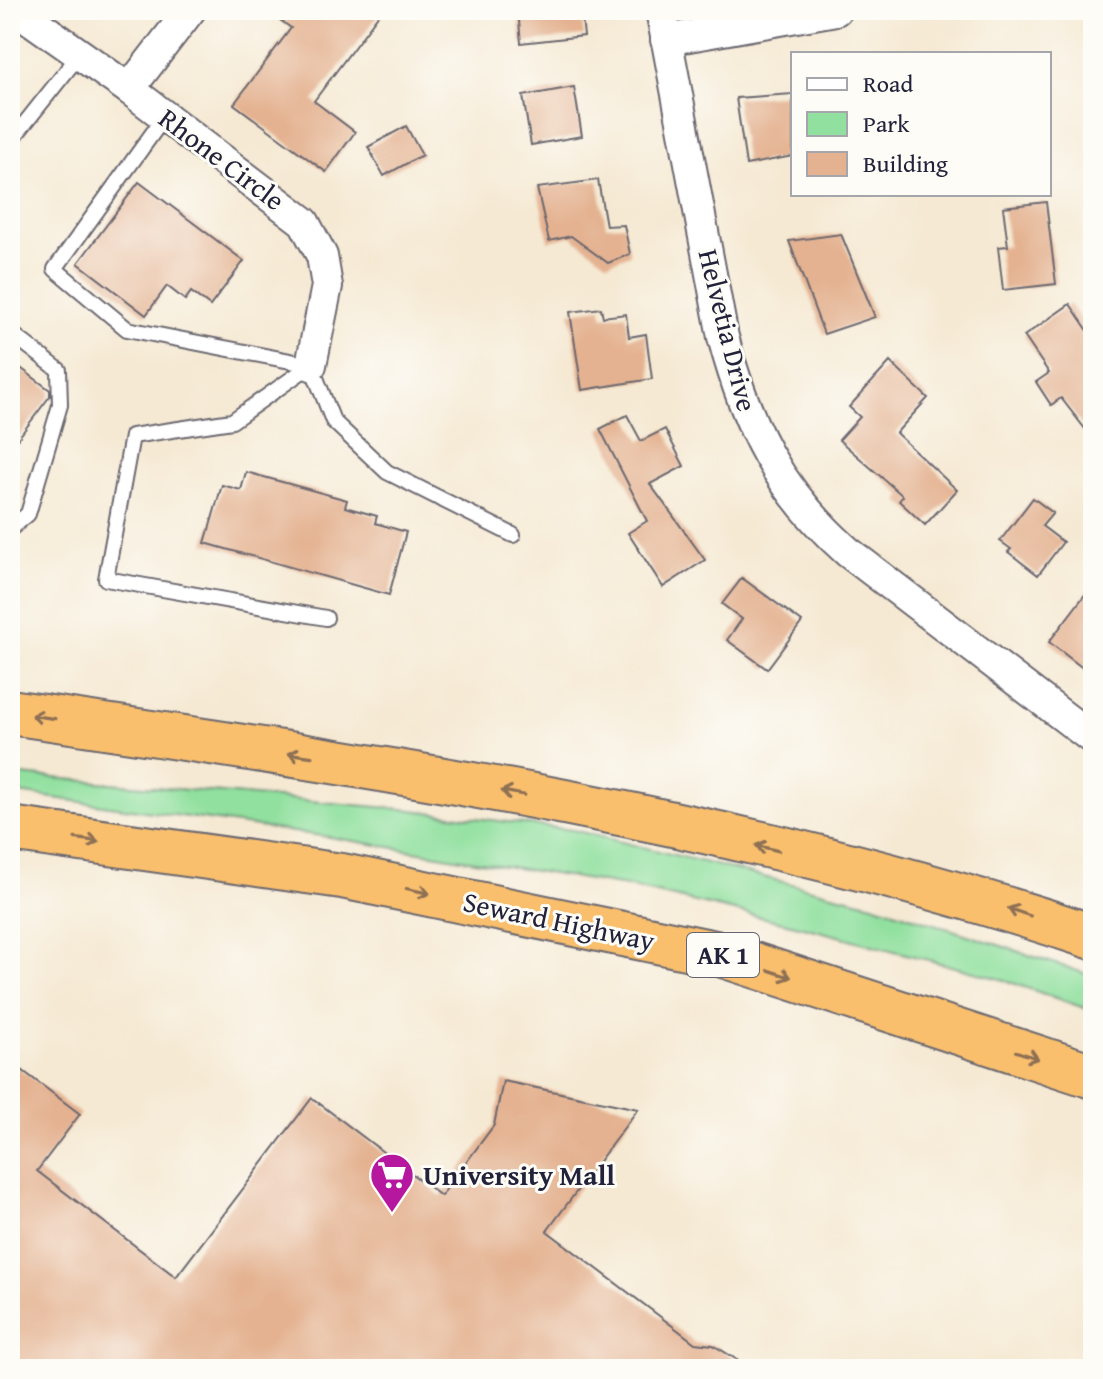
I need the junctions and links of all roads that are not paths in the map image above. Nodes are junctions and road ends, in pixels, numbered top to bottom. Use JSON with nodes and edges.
{"nodes":[{"id":1,"x":17,"y":10,"type":"edge"},
{"id":2,"x":190,"y":10,"type":"edge"},
{"id":3,"x":661,"y":10,"type":"edge"},
{"id":4,"x":836,"y":10,"type":"edge"},
{"id":5,"x":666,"y":40,"type":"junction"},
{"id":6,"x":80,"y":54,"type":"junction"},
{"id":7,"x":129,"y":89,"type":"junction"},
{"id":8,"x":165,"y":116,"type":"junction"},
{"id":9,"x":10,"y":142,"type":"edge"},
{"id":10,"x":10,"y":332,"type":"edge"},
{"id":11,"x":311,"y":365,"type":"junction"},
{"id":12,"x":10,"y":529,"type":"edge"},
{"id":13,"x":513,"y":535,"type":"dead end"},
{"id":14,"x":326,"y":618,"type":"dead end"},
{"id":15,"x":10,"y":712,"type":"edge"},
{"id":16,"x":1093,"y":739,"type":"edge"},
{"id":17,"x":10,"y":829,"type":"edge"},
{"id":18,"x":1093,"y":937,"type":"edge"},
{"id":19,"x":1093,"y":1076,"type":"edge"}],
"edges":[{"from":1,"to":6,"type":"street","name":"Rhone Circle"},
{"from":2,"to":7,"type":"street"},
{"from":3,"to":5,"type":"street","name":"Helvetia Drive"},
{"from":4,"to":5,"type":"street"},
{"from":5,"to":16,"type":"street","name":"Helvetia Drive"},
{"from":6,"to":7,"type":"street","name":"Rhone Circle"},
{"from":6,"to":9,"type":"lane"},
{"from":7,"to":8,"type":"street","name":"Rhone Circle"},
{"from":8,"to":11,"type":"street","name":"Rhone Circle"},
{"from":8,"to":11,"type":"lane"},
{"from":10,"to":12,"type":"lane"},
{"from":11,"to":13,"type":"lane"},
{"from":11,"to":14,"type":"lane"},
{"from":18,"to":15,"type":"highway","one_way":true},
{"from":17,"to":19,"type":"highway","name":"Seward Highway","number":"AK 1","one_way":true}]}
